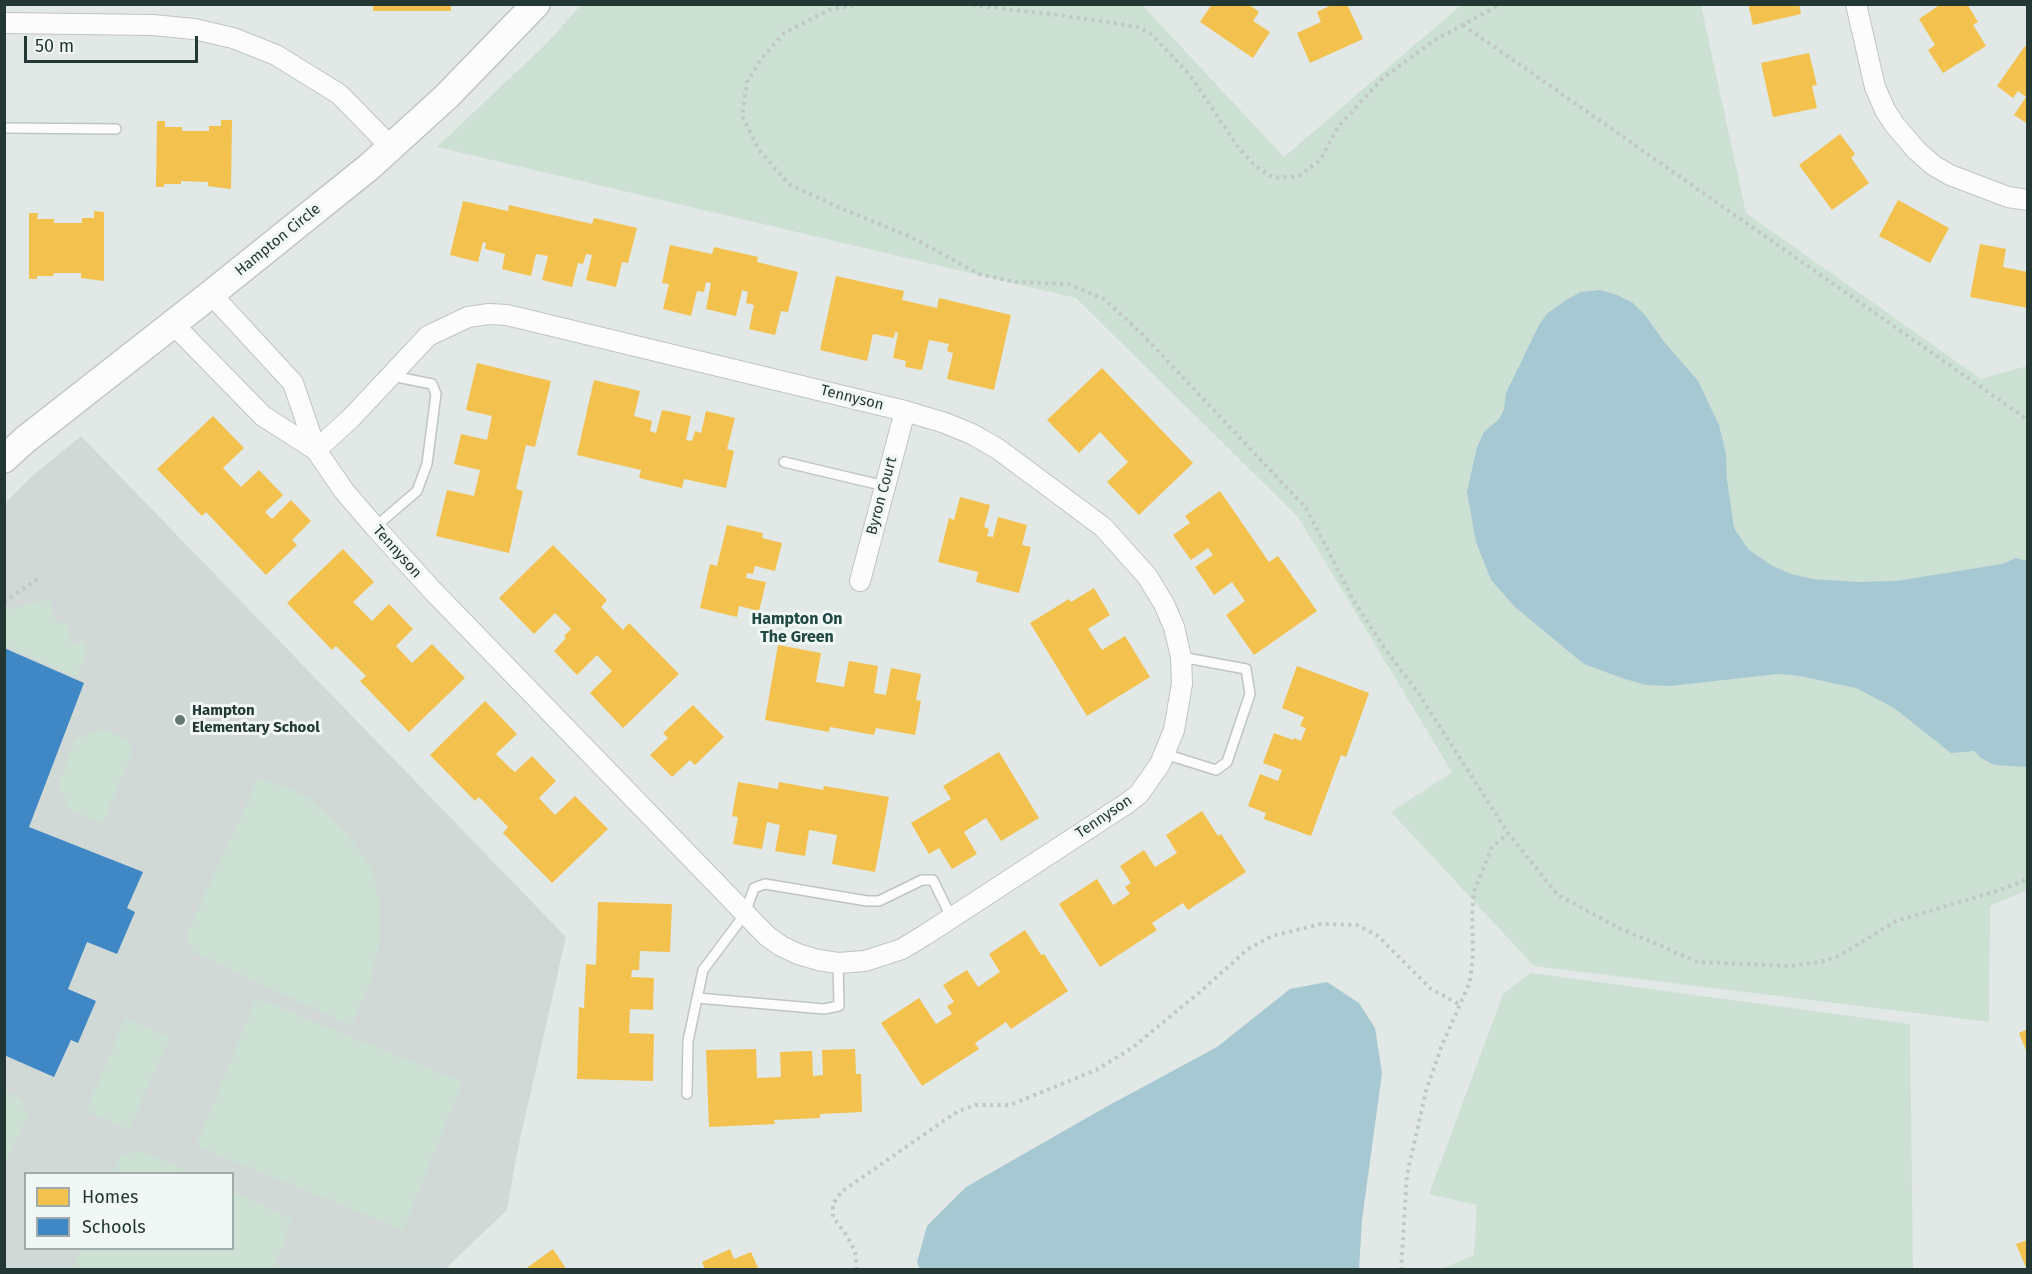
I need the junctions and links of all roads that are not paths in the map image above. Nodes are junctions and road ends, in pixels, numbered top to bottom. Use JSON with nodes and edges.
{"nodes":[{"id":1,"x":536,"y":4,"type":"edge"},
{"id":2,"x":1856,"y":4,"type":"edge"},
{"id":3,"x":4,"y":23,"type":"edge"},
{"id":4,"x":4,"y":128,"type":"edge"},
{"id":5,"x":116,"y":129,"type":"dead end"},
{"id":6,"x":391,"y":147,"type":"junction"},
{"id":7,"x":2028,"y":200,"type":"edge"},
{"id":8,"x":211,"y":294,"type":"junction"},
{"id":9,"x":173,"y":324,"type":"junction"},
{"id":10,"x":392,"y":376,"type":"junction"},
{"id":11,"x":905,"y":411,"type":"junction"},
{"id":12,"x":316,"y":450,"type":"junction"},
{"id":13,"x":4,"y":459,"type":"edge"},
{"id":14,"x":784,"y":462,"type":"dead end"},
{"id":15,"x":885,"y":486,"type":"junction"},
{"id":16,"x":375,"y":527,"type":"junction"},
{"id":17,"x":860,"y":581,"type":"dead end"},
{"id":18,"x":1181,"y":657,"type":"junction"},
{"id":19,"x":1165,"y":754,"type":"junction"},
{"id":20,"x":745,"y":914,"type":"junction"},
{"id":21,"x":951,"y":917,"type":"junction"},
{"id":22,"x":838,"y":963,"type":"junction"},
{"id":23,"x":697,"y":998,"type":"junction"},
{"id":24,"x":687,"y":1094,"type":"dead end"}],
"edges":[{"from":1,"to":6,"type":"street","name":"Hampton Circle"},
{"from":2,"to":7,"type":"street"},
{"from":3,"to":6,"type":"street"},
{"from":4,"to":5,"type":"lane"},
{"from":6,"to":8,"type":"street","name":"Hampton Circle"},
{"from":8,"to":9,"type":"street","name":"Hampton Circle"},
{"from":8,"to":12,"type":"street","name":"Tennyson"},
{"from":9,"to":12,"type":"street","name":"Tennyson"},
{"from":9,"to":13,"type":"street","name":"Hampton Circle"},
{"from":10,"to":11,"type":"street","name":"Tennyson"},
{"from":10,"to":12,"type":"street","name":"Tennyson"},
{"from":10,"to":16,"type":"lane"},
{"from":11,"to":15,"type":"street","name":"Byron Court"},
{"from":11,"to":18,"type":"street","name":"Tennyson"},
{"from":12,"to":16,"type":"street","name":"Tennyson"},
{"from":14,"to":15,"type":"lane"},
{"from":15,"to":17,"type":"street","name":"Byron Court"},
{"from":16,"to":20,"type":"street","name":"Tennyson"},
{"from":18,"to":19,"type":"street","name":"Tennyson"},
{"from":18,"to":19,"type":"lane"},
{"from":19,"to":21,"type":"street","name":"Tennyson"},
{"from":20,"to":21,"type":"lane"},
{"from":20,"to":22,"type":"street","name":"Tennyson"},
{"from":20,"to":23,"type":"lane"},
{"from":21,"to":22,"type":"street","name":"Tennyson"},
{"from":22,"to":23,"type":"lane"},
{"from":23,"to":24,"type":"lane"}]}
